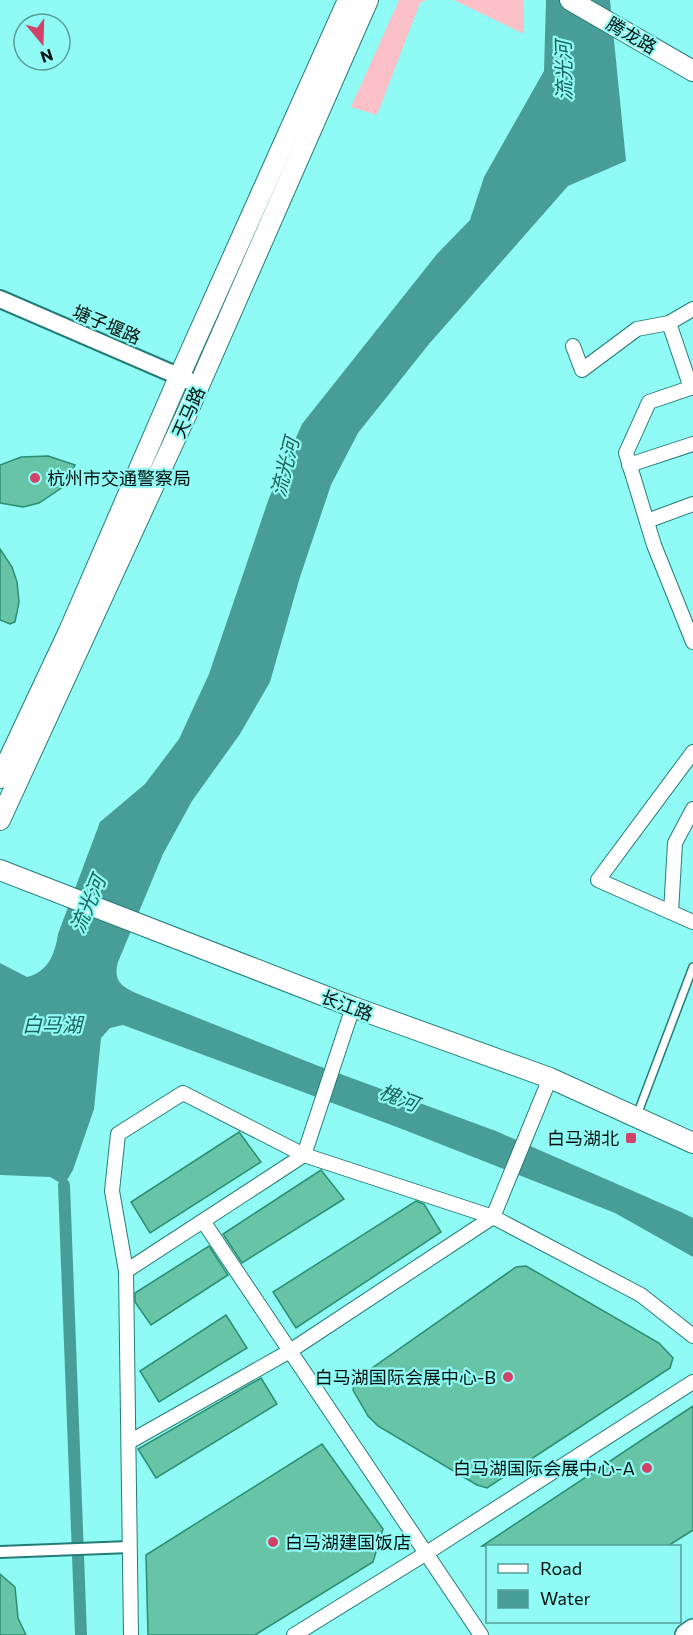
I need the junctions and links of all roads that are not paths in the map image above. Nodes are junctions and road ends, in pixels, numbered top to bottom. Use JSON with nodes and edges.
{"nodes":[{"id":1,"x":348,"y":0,"type":"edge"},
{"id":2,"x":368,"y":0,"type":"edge"},
{"id":3,"x":570,"y":0,"type":"edge"},
{"id":4,"x":693,"y":71,"type":"edge"},
{"id":5,"x":0,"y":299,"type":"edge"},
{"id":6,"x":693,"y":309,"type":"edge"},
{"id":7,"x":669,"y":323,"type":"junction"},
{"id":8,"x":573,"y":346,"type":"dead end"},
{"id":9,"x":179,"y":376,"type":"junction"},
{"id":10,"x":199,"y":385,"type":"junction"},
{"id":11,"x":692,"y":388,"type":"edge"},
{"id":12,"x":693,"y":444,"type":"edge"},
{"id":13,"x":629,"y":465,"type":"junction"},
{"id":14,"x":693,"y":504,"type":"edge"},
{"id":15,"x":647,"y":521,"type":"junction"},
{"id":16,"x":693,"y":642,"type":"edge"},
{"id":17,"x":693,"y":752,"type":"edge"},
{"id":18,"x":0,"y":778,"type":"edge"},
{"id":19,"x":693,"y":809,"type":"edge"},
{"id":20,"x":0,"y":820,"type":"edge"},
{"id":21,"x":0,"y":870,"type":"edge"},
{"id":22,"x":671,"y":912,"type":"junction"},
{"id":23,"x":693,"y":922,"type":"edge"},
{"id":24,"x":693,"y":967,"type":"edge"},
{"id":25,"x":353,"y":1007,"type":"junction"},
{"id":26,"x":550,"y":1078,"type":"junction"},
{"id":27,"x":636,"y":1117,"type":"junction"},
{"id":28,"x":693,"y":1143,"type":"edge"},
{"id":29,"x":304,"y":1155,"type":"junction"},
{"id":30,"x":494,"y":1217,"type":"junction"},
{"id":31,"x":203,"y":1221,"type":"junction"},
{"id":32,"x":126,"y":1271,"type":"junction"},
{"id":33,"x":693,"y":1336,"type":"edge"},
{"id":34,"x":290,"y":1351,"type":"junction"},
{"id":35,"x":693,"y":1382,"type":"edge"},
{"id":36,"x":129,"y":1442,"type":"junction"},
{"id":37,"x":130,"y":1547,"type":"junction"},
{"id":38,"x":0,"y":1552,"type":"edge"},
{"id":39,"x":425,"y":1554,"type":"junction"},
{"id":40,"x":693,"y":1630,"type":"edge"},
{"id":41,"x":131,"y":1635,"type":"edge"},
{"id":42,"x":294,"y":1635,"type":"edge"},
{"id":43,"x":481,"y":1635,"type":"edge"},
{"id":44,"x":686,"y":1635,"type":"edge"}],
"edges":[{"from":1,"to":9,"type":"main road","name":"天马路"},
{"from":2,"to":10,"type":"main road","name":"天马路"},
{"from":3,"to":4,"type":"main road","name":"腾龙路"},
{"from":5,"to":9,"type":"street","name":"塘子堰路"},
{"from":6,"to":7,"type":"street"},
{"from":7,"to":8,"type":"street"},
{"from":7,"to":11,"type":"street"},
{"from":9,"to":10,"type":"street","name":"塘子堰路"},
{"from":9,"to":18,"type":"main road","name":"天马路"},
{"from":10,"to":20,"type":"main road","name":"天马路"},
{"from":11,"to":13,"type":"street"},
{"from":12,"to":13,"type":"street"},
{"from":13,"to":15,"type":"street"},
{"from":14,"to":15,"type":"street"},
{"from":15,"to":16,"type":"street"},
{"from":17,"to":22,"type":"street"},
{"from":19,"to":22,"type":"street"},
{"from":21,"to":25,"type":"main road","name":"长江路"},
{"from":22,"to":23,"type":"street"},
{"from":24,"to":27,"type":"lane"},
{"from":25,"to":26,"type":"main road","name":"长江路"},
{"from":25,"to":29,"type":"street"},
{"from":26,"to":27,"type":"main road","name":"长江路"},
{"from":26,"to":30,"type":"street"},
{"from":27,"to":28,"type":"main road","name":"长江路"},
{"from":29,"to":30,"type":"street"},
{"from":29,"to":31,"type":"street"},
{"from":29,"to":32,"type":"street"},
{"from":30,"to":33,"type":"street"},
{"from":30,"to":34,"type":"street"},
{"from":31,"to":32,"type":"street"},
{"from":31,"to":34,"type":"street"},
{"from":32,"to":36,"type":"street"},
{"from":34,"to":36,"type":"street"},
{"from":34,"to":39,"type":"street"},
{"from":35,"to":39,"type":"street"},
{"from":36,"to":37,"type":"street"},
{"from":37,"to":38,"type":"street"},
{"from":37,"to":41,"type":"street"},
{"from":39,"to":42,"type":"street"},
{"from":39,"to":43,"type":"street"},
{"from":40,"to":44,"type":"main road"}]}
